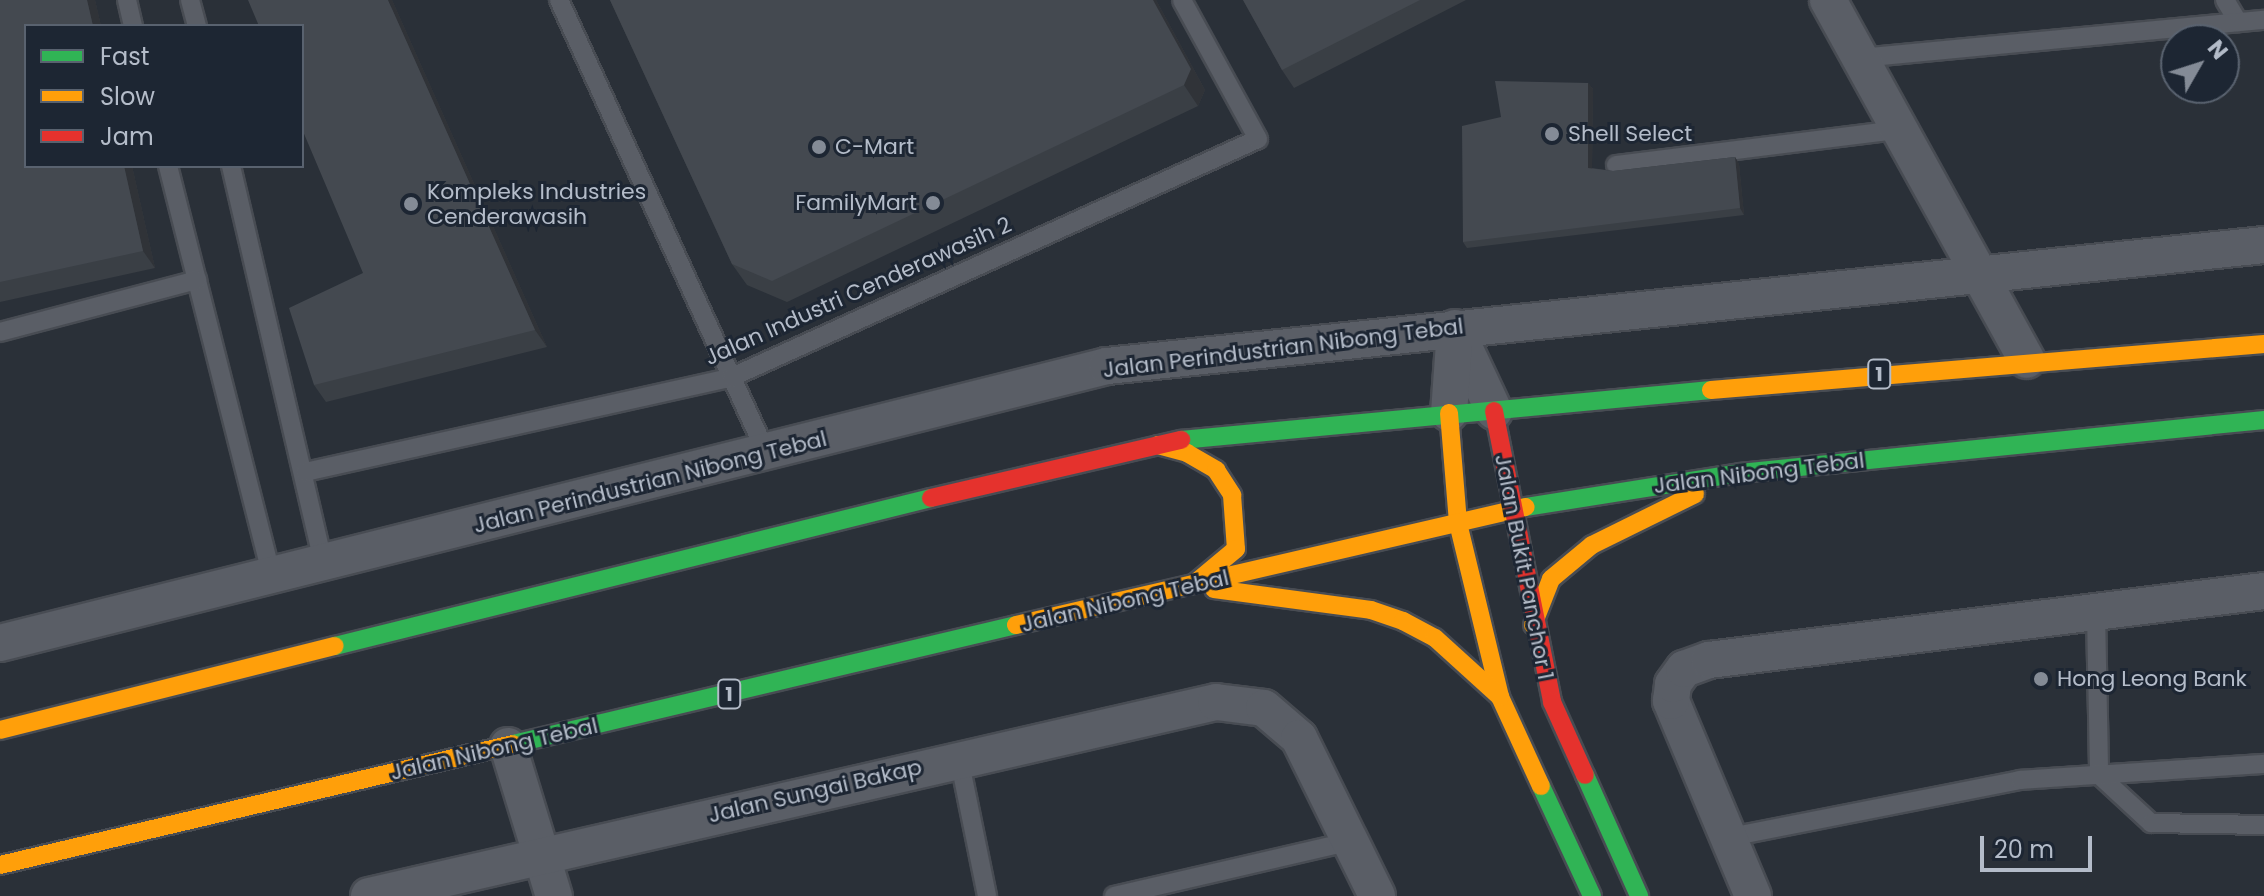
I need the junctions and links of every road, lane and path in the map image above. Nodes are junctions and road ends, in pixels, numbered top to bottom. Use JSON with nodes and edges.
{"nodes":[{"id":1,"x":127,"y":0,"type":"edge"},
{"id":2,"x":190,"y":0,"type":"edge"},
{"id":3,"x":559,"y":0,"type":"edge"},
{"id":4,"x":1182,"y":0,"type":"edge"},
{"id":5,"x":1828,"y":0,"type":"edge"},
{"id":6,"x":2225,"y":0,"type":"edge"},
{"id":7,"x":2264,"y":20,"type":"edge"},
{"id":8,"x":2238,"y":22,"type":"junction"},
{"id":9,"x":133,"y":24,"type":"edge"},
{"id":10,"x":196,"y":24,"type":"edge"},
{"id":11,"x":1860,"y":58,"type":"junction"},
{"id":12,"x":1899,"y":130,"type":"junction"},
{"id":13,"x":1616,"y":165,"type":"dead end"},
{"id":14,"x":169,"y":168,"type":"edge"},
{"id":15,"x":231,"y":168,"type":"edge"},
{"id":16,"x":2264,"y":245,"type":"edge"},
{"id":17,"x":1982,"y":278,"type":"junction"},
{"id":18,"x":197,"y":280,"type":"junction"},
{"id":19,"x":1455,"y":328,"type":"junction"},
{"id":20,"x":0,"y":332,"type":"edge"},
{"id":21,"x":2264,"y":344,"type":"edge"},
{"id":22,"x":2027,"y":360,"type":"junction"},
{"id":23,"x":732,"y":377,"type":"junction"},
{"id":24,"x":1494,"y":411,"type":"junction"},
{"id":25,"x":1449,"y":413,"type":"junction"},
{"id":26,"x":2264,"y":420,"type":"edge"},
{"id":27,"x":1152,"y":443,"type":"junction"},
{"id":28,"x":767,"y":454,"type":"junction"},
{"id":29,"x":305,"y":472,"type":"junction"},
{"id":30,"x":1740,"y":473,"type":"junction"},
{"id":31,"x":1510,"y":509,"type":"junction"},
{"id":32,"x":1458,"y":523,"type":"junction"},
{"id":33,"x":323,"y":560,"type":"junction"},
{"id":34,"x":271,"y":573,"type":"junction"},
{"id":35,"x":1192,"y":585,"type":"junction"},
{"id":36,"x":2264,"y":591,"type":"edge"},
{"id":37,"x":2096,"y":612,"type":"junction"},
{"id":38,"x":1533,"y":625,"type":"junction"},
{"id":39,"x":0,"y":643,"type":"edge"},
{"id":40,"x":1500,"y":697,"type":"junction"},
{"id":41,"x":0,"y":730,"type":"edge"},
{"id":42,"x":508,"y":746,"type":"junction"},
{"id":43,"x":959,"y":758,"type":"junction"},
{"id":44,"x":2264,"y":764,"type":"edge"},
{"id":45,"x":2099,"y":775,"type":"junction"},
{"id":46,"x":2264,"y":825,"type":"edge"},
{"id":47,"x":1730,"y":837,"type":"junction"},
{"id":48,"x":1352,"y":841,"type":"junction"},
{"id":49,"x":538,"y":854,"type":"junction"},
{"id":50,"x":0,"y":865,"type":"edge"},
{"id":51,"x":1193,"y":878,"type":"junction"},
{"id":52,"x":369,"y":896,"type":"edge"},
{"id":53,"x":554,"y":896,"type":"edge"},
{"id":54,"x":987,"y":896,"type":"edge"},
{"id":55,"x":1114,"y":896,"type":"edge"},
{"id":56,"x":1202,"y":896,"type":"edge"},
{"id":57,"x":1377,"y":896,"type":"edge"},
{"id":58,"x":1592,"y":896,"type":"edge"},
{"id":59,"x":1639,"y":896,"type":"edge"},
{"id":60,"x":1753,"y":896,"type":"edge"}],
"edges":[{"from":1,"to":9,"type":"lane"},
{"from":2,"to":10,"type":"lane"},
{"from":3,"to":23,"type":"lane"},
{"from":4,"to":23,"type":"lane","name":"Jalan Industri Cenderawasih 2"},
{"from":5,"to":11,"type":"street"},
{"from":6,"to":8,"type":"lane"},
{"from":7,"to":8,"type":"lane"},
{"from":8,"to":11,"type":"lane"},
{"from":11,"to":12,"type":"street"},
{"from":12,"to":13,"type":"lane"},
{"from":12,"to":17,"type":"street"},
{"from":14,"to":18,"type":"lane"},
{"from":15,"to":29,"type":"lane"},
{"from":16,"to":17,"type":"street","name":"Jalan Perindustrian Nibong Tebal"},
{"from":17,"to":19,"type":"street","name":"Jalan Perindustrian Nibong Tebal"},
{"from":17,"to":22,"type":"street"},
{"from":18,"to":20,"type":"lane"},
{"from":18,"to":34,"type":"lane"},
{"from":19,"to":24,"type":"street"},
{"from":19,"to":25,"type":"street"},
{"from":19,"to":28,"type":"street","name":"Jalan Perindustrian Nibong Tebal"},
{"from":21,"to":22,"type":"main road","number":"1"},
{"from":22,"to":24,"type":"main road","number":"1"},
{"from":23,"to":28,"type":"lane"},
{"from":23,"to":29,"type":"lane","name":"Jalan Industri Cenderawasih 2"},
{"from":24,"to":25,"type":"main road","number":"1"},
{"from":24,"to":31,"type":"main road","name":"Jalan Bukit Panchor 1"},
{"from":25,"to":27,"type":"main road","number":"1"},
{"from":25,"to":32,"type":"main road"},
{"from":26,"to":30,"type":"main road","name":"Jalan Nibong Tebal","number":"1"},
{"from":27,"to":35,"type":"main road"},
{"from":27,"to":41,"type":"main road","number":"1"},
{"from":28,"to":33,"type":"street","name":"Jalan Perindustrian Nibong Tebal"},
{"from":29,"to":33,"type":"lane"},
{"from":30,"to":31,"type":"main road","name":"Jalan Nibong Tebal","number":"1"},
{"from":30,"to":38,"type":"main road"},
{"from":31,"to":32,"type":"main road","name":"Jalan Nibong Tebal","number":"1"},
{"from":31,"to":38,"type":"main road","name":"Jalan Bukit Panchor 1"},
{"from":32,"to":35,"type":"main road","name":"Jalan Nibong Tebal","number":"1"},
{"from":32,"to":40,"type":"main road"},
{"from":33,"to":34,"type":"street","name":"Jalan Perindustrian Nibong Tebal"},
{"from":34,"to":39,"type":"street","name":"Jalan Perindustrian Nibong Tebal"},
{"from":35,"to":40,"type":"main road"},
{"from":35,"to":42,"type":"main road","name":"Jalan Nibong Tebal","number":"1"},
{"from":36,"to":37,"type":"street"},
{"from":37,"to":45,"type":"lane"},
{"from":37,"to":47,"type":"street"},
{"from":38,"to":59,"type":"main road","name":"Jalan Bukit Panchor 1"},
{"from":40,"to":58,"type":"main road"},
{"from":42,"to":49,"type":"street"},
{"from":42,"to":50,"type":"main road","name":"Jalan Nibong Tebal","number":"1"},
{"from":43,"to":48,"type":"street","name":"Jalan Sungai Bakap"},
{"from":43,"to":49,"type":"street","name":"Jalan Sungai Bakap"},
{"from":43,"to":54,"type":"lane"},
{"from":44,"to":45,"type":"lane"},
{"from":45,"to":46,"type":"lane"},
{"from":45,"to":47,"type":"lane"},
{"from":47,"to":60,"type":"street"},
{"from":48,"to":51,"type":"lane"},
{"from":48,"to":57,"type":"street"},
{"from":49,"to":52,"type":"street","name":"Jalan Sungai Bakap"},
{"from":49,"to":53,"type":"street"},
{"from":51,"to":55,"type":"lane"},
{"from":51,"to":56,"type":"lane"}]}
